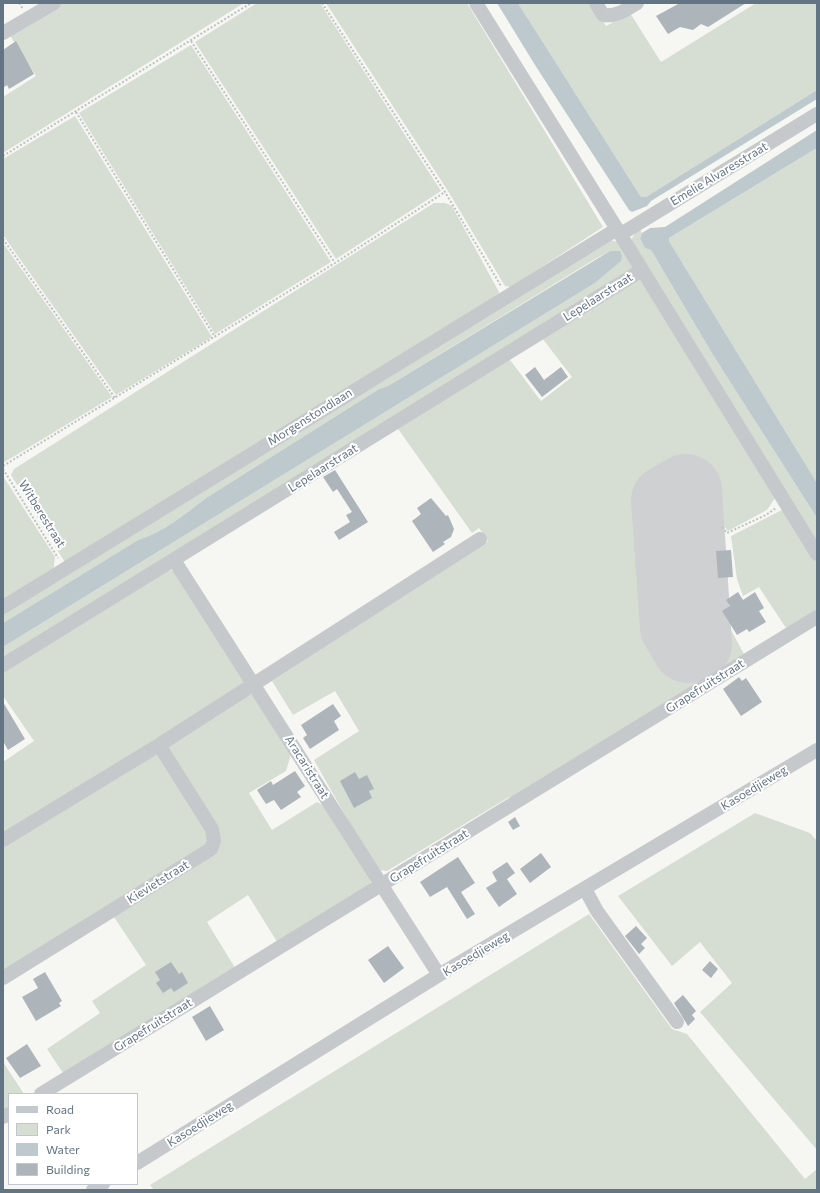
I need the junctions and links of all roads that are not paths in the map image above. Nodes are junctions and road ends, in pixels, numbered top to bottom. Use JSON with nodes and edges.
{"nodes":[{"id":1,"x":54,"y":3,"type":"edge"},
{"id":2,"x":476,"y":3,"type":"edge"},
{"id":3,"x":638,"y":3,"type":"edge"},
{"id":4,"x":599,"y":9,"type":"edge"},
{"id":5,"x":3,"y":33,"type":"edge"},
{"id":6,"x":817,"y":114,"type":"edge"},
{"id":7,"x":619,"y":231,"type":"junction"},
{"id":8,"x":642,"y":270,"type":"junction"},
{"id":9,"x":480,"y":539,"type":"dead end"},
{"id":10,"x":817,"y":554,"type":"edge"},
{"id":11,"x":174,"y":560,"type":"junction"},
{"id":12,"x":3,"y":607,"type":"edge"},
{"id":13,"x":817,"y":617,"type":"edge"},
{"id":14,"x":3,"y":665,"type":"edge"},
{"id":15,"x":255,"y":684,"type":"junction"},
{"id":16,"x":159,"y":745,"type":"junction"},
{"id":17,"x":817,"y":750,"type":"edge"},
{"id":18,"x":3,"y":840,"type":"edge"},
{"id":19,"x":382,"y":885,"type":"junction"},
{"id":20,"x":585,"y":889,"type":"junction"},
{"id":21,"x":439,"y":975,"type":"junction"},
{"id":22,"x":3,"y":978,"type":"edge"},
{"id":23,"x":677,"y":1022,"type":"dead end"},
{"id":24,"x":43,"y":1093,"type":"edge"},
{"id":25,"x":138,"y":1162,"type":"edge"}],
"edges":[{"from":1,"to":5,"type":"street"},
{"from":2,"to":7,"type":"street"},
{"from":3,"to":4,"type":"street"},
{"from":6,"to":7,"type":"street","name":"Emelie Alvaresstraat"},
{"from":7,"to":8,"type":"street"},
{"from":7,"to":12,"type":"street","name":"Morgenstondlaan"},
{"from":8,"to":10,"type":"street"},
{"from":8,"to":11,"type":"street","name":"Lepelaarstraat"},
{"from":9,"to":15,"type":"street"},
{"from":11,"to":14,"type":"street","name":"Lepelaarstraat"},
{"from":11,"to":15,"type":"street","name":"Aracaristraat"},
{"from":13,"to":19,"type":"street","name":"Grapefruitstraat"},
{"from":15,"to":16,"type":"street"},
{"from":15,"to":19,"type":"street","name":"Aracaristraat"},
{"from":16,"to":18,"type":"street"},
{"from":16,"to":22,"type":"street","name":"Kievietstraat"},
{"from":17,"to":20,"type":"street","name":"Kasoedjieweg"},
{"from":19,"to":21,"type":"street","name":"Aracaristraat"},
{"from":19,"to":24,"type":"street","name":"Grapefruitstraat"},
{"from":20,"to":21,"type":"street","name":"Kasoedjieweg"},
{"from":20,"to":23,"type":"street"},
{"from":21,"to":25,"type":"street","name":"Kasoedjieweg"}]}
